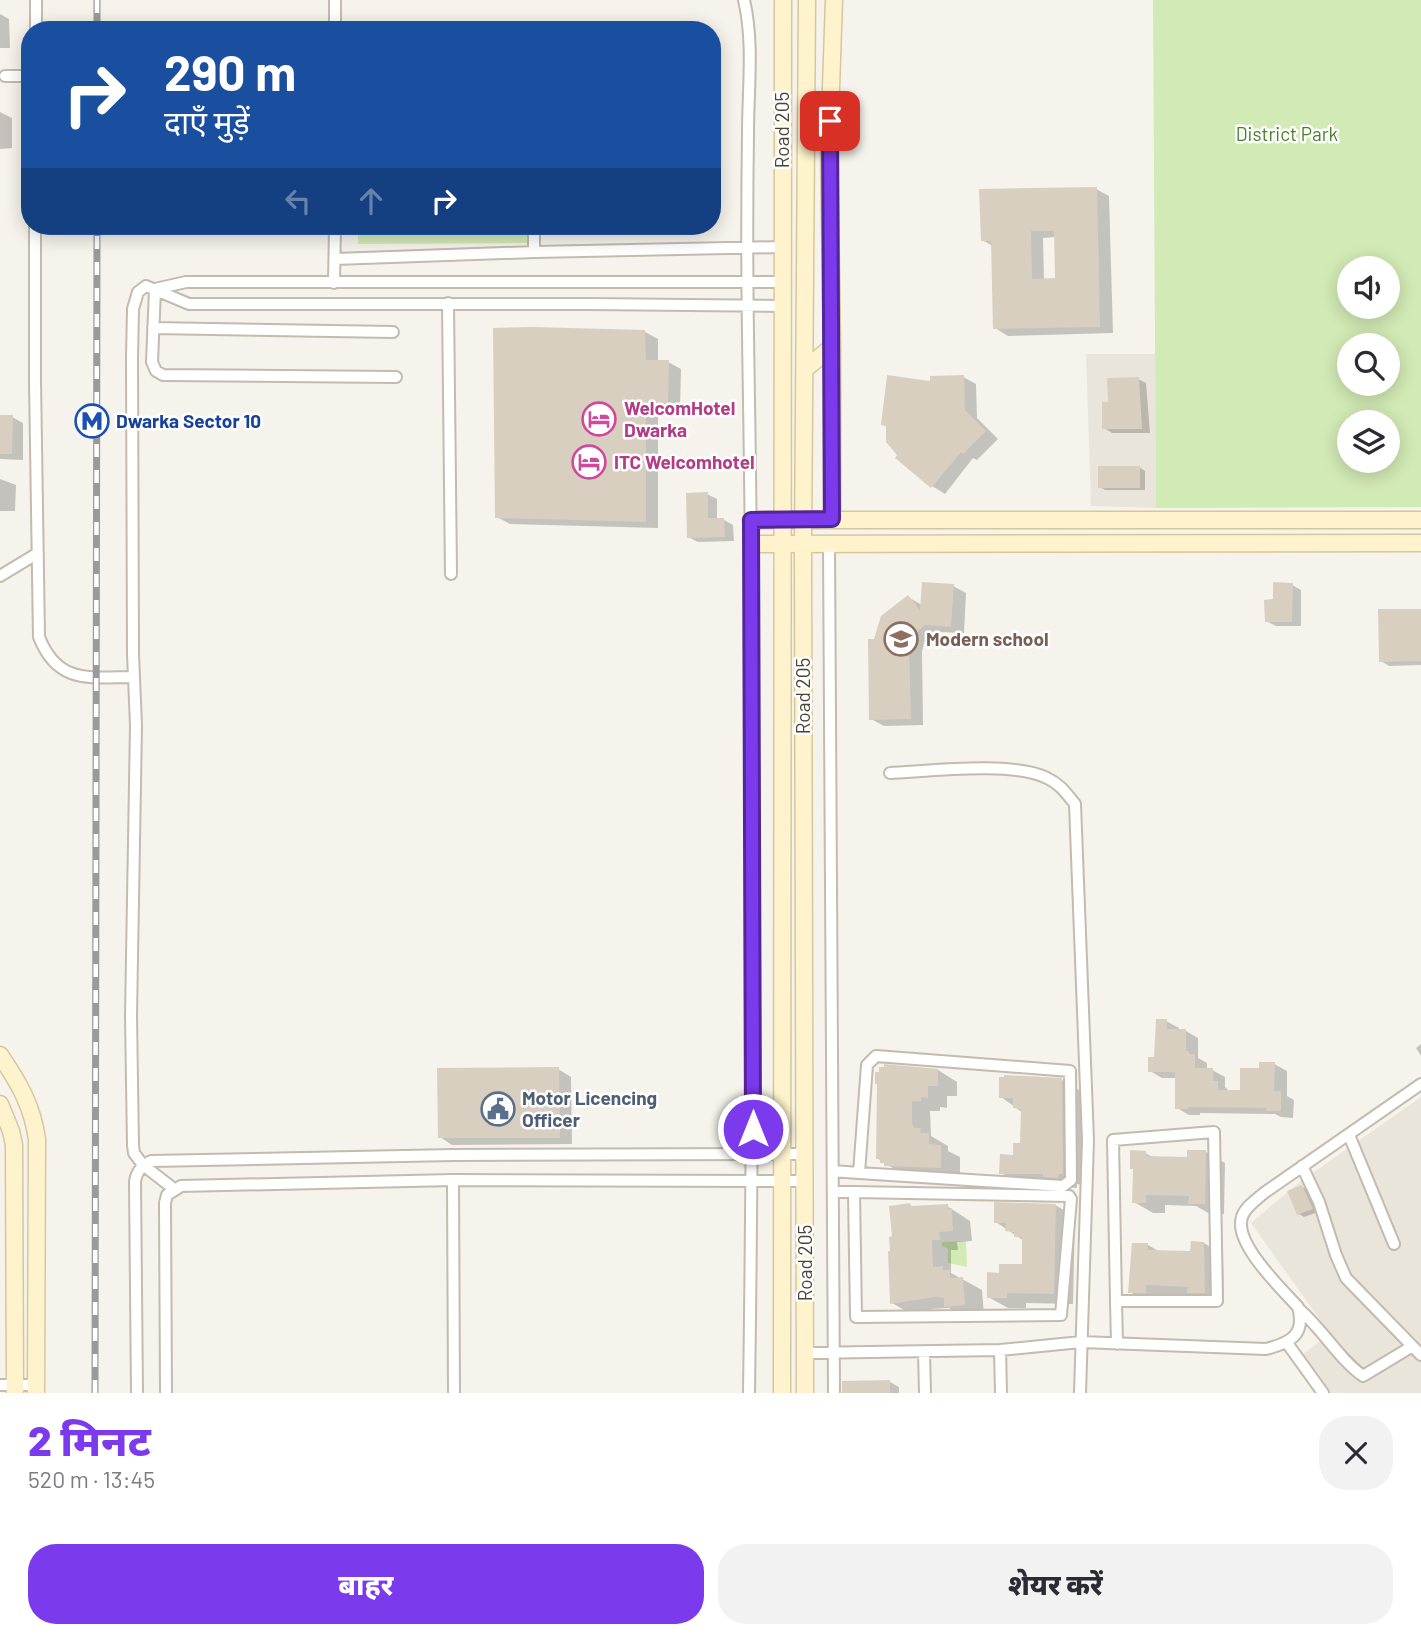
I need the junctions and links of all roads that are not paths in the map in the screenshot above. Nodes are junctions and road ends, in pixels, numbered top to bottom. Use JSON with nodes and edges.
{"nodes":[{"id":1,"x":36,"y":0,"type":"edge"},
{"id":2,"x":335,"y":0,"type":"edge"},
{"id":3,"x":744,"y":0,"type":"edge"},
{"id":4,"x":783,"y":0,"type":"edge"},
{"id":5,"x":834,"y":0,"type":"edge"},
{"id":6,"x":808,"y":1,"type":"edge"},
{"id":7,"x":36,"y":21,"type":"edge"},
{"id":8,"x":335,"y":21,"type":"edge"},
{"id":9,"x":5,"y":76,"type":"dead end"},
{"id":10,"x":21,"y":76,"type":"edge"},
{"id":11,"x":35,"y":235,"type":"edge"},
{"id":12,"x":335,"y":235,"type":"edge"},
{"id":13,"x":534,"y":235,"type":"edge"},
{"id":14,"x":782,"y":247,"type":"junction"},
{"id":15,"x":746,"y":249,"type":"junction"},
{"id":16,"x":534,"y":252,"type":"junction"},
{"id":17,"x":335,"y":259,"type":"junction"},
{"id":18,"x":747,"y":282,"type":"junction"},
{"id":19,"x":782,"y":282,"type":"junction"},
{"id":20,"x":334,"y":283,"type":"junction"},
{"id":21,"x":155,"y":289,"type":"junction"},
{"id":22,"x":448,"y":303,"type":"junction"},
{"id":23,"x":749,"y":306,"type":"junction"},
{"id":24,"x":782,"y":306,"type":"junction"},
{"id":25,"x":153,"y":328,"type":"junction"},
{"id":26,"x":393,"y":332,"type":"dead end"},
{"id":27,"x":832,"y":347,"type":"junction"},
{"id":28,"x":806,"y":369,"type":"junction"},
{"id":29,"x":396,"y":377,"type":"dead end"},
{"id":30,"x":832,"y":519,"type":"junction"},
{"id":31,"x":751,"y":520,"type":"junction"},
{"id":32,"x":783,"y":520,"type":"junction"},
{"id":33,"x":805,"y":520,"type":"junction"},
{"id":34,"x":1421,"y":520,"type":"edge"},
{"id":35,"x":1421,"y":543,"type":"edge"},
{"id":36,"x":751,"y":544,"type":"junction"},
{"id":37,"x":781,"y":545,"type":"junction"},
{"id":38,"x":829,"y":545,"type":"junction"},
{"id":39,"x":803,"y":546,"type":"junction"},
{"id":40,"x":38,"y":553,"type":"junction"},
{"id":41,"x":451,"y":573,"type":"dead end"},
{"id":42,"x":0,"y":576,"type":"edge"},
{"id":43,"x":134,"y":677,"type":"junction"},
{"id":44,"x":890,"y":773,"type":"dead end"},
{"id":45,"x":0,"y":1055,"type":"edge"},
{"id":46,"x":1421,"y":1084,"type":"edge"},
{"id":47,"x":0,"y":1104,"type":"edge"},
{"id":48,"x":1349,"y":1135,"type":"junction"},
{"id":49,"x":782,"y":1154,"type":"junction"},
{"id":50,"x":805,"y":1154,"type":"junction"},
{"id":51,"x":753,"y":1156,"type":"junction"},
{"id":52,"x":142,"y":1165,"type":"junction"},
{"id":53,"x":1302,"y":1166,"type":"junction"},
{"id":54,"x":833,"y":1171,"type":"junction"},
{"id":55,"x":859,"y":1173,"type":"junction"},
{"id":56,"x":752,"y":1180,"type":"junction"},
{"id":57,"x":782,"y":1180,"type":"junction"},
{"id":58,"x":453,"y":1181,"type":"junction"},
{"id":59,"x":805,"y":1181,"type":"junction"},
{"id":60,"x":174,"y":1189,"type":"junction"},
{"id":61,"x":833,"y":1192,"type":"junction"},
{"id":62,"x":854,"y":1192,"type":"junction"},
{"id":63,"x":1394,"y":1244,"type":"dead end"},
{"id":64,"x":1116,"y":1301,"type":"junction"},
{"id":65,"x":1299,"y":1310,"type":"junction"},
{"id":66,"x":1081,"y":1342,"type":"junction"},
{"id":67,"x":1287,"y":1343,"type":"junction"},
{"id":68,"x":1117,"y":1344,"type":"junction"},
{"id":69,"x":1411,"y":1347,"type":"junction"},
{"id":70,"x":1000,"y":1350,"type":"junction"},
{"id":71,"x":834,"y":1352,"type":"junction"},
{"id":72,"x":924,"y":1352,"type":"junction"},
{"id":73,"x":805,"y":1353,"type":"junction"},
{"id":74,"x":1421,"y":1355,"type":"edge"},
{"id":75,"x":10,"y":1388,"type":"edge"},
{"id":76,"x":36,"y":1389,"type":"edge"},
{"id":77,"x":137,"y":1393,"type":"edge"},
{"id":78,"x":166,"y":1393,"type":"edge"},
{"id":79,"x":454,"y":1393,"type":"edge"},
{"id":80,"x":749,"y":1393,"type":"edge"},
{"id":81,"x":782,"y":1393,"type":"edge"},
{"id":82,"x":805,"y":1393,"type":"edge"},
{"id":83,"x":834,"y":1393,"type":"edge"},
{"id":84,"x":925,"y":1393,"type":"edge"},
{"id":85,"x":1001,"y":1393,"type":"edge"},
{"id":86,"x":1080,"y":1393,"type":"edge"},
{"id":87,"x":1323,"y":1393,"type":"edge"}],
"edges":[{"from":1,"to":7,"type":"street"},
{"from":2,"to":8,"type":"street"},
{"from":3,"to":15,"type":"street"},
{"from":4,"to":14,"type":"main road","name":"Road 205"},
{"from":5,"to":27,"type":"main road"},
{"from":6,"to":28,"type":"main road","name":"Road 205"},
{"from":9,"to":10,"type":"street"},
{"from":11,"to":40,"type":"street"},
{"from":12,"to":17,"type":"street"},
{"from":13,"to":16,"type":"street"},
{"from":14,"to":15,"type":"street"},
{"from":14,"to":19,"type":"main road","name":"Road 205"},
{"from":15,"to":16,"type":"street"},
{"from":15,"to":18,"type":"street"},
{"from":16,"to":17,"type":"street"},
{"from":17,"to":20,"type":"street"},
{"from":18,"to":19,"type":"street"},
{"from":18,"to":20,"type":"street"},
{"from":18,"to":23,"type":"street"},
{"from":19,"to":24,"type":"main road","name":"Road 205"},
{"from":20,"to":21,"type":"street"},
{"from":21,"to":22,"type":"street"},
{"from":21,"to":25,"type":"street"},
{"from":21,"to":43,"type":"street"},
{"from":22,"to":23,"type":"street"},
{"from":22,"to":41,"type":"street"},
{"from":23,"to":24,"type":"street"},
{"from":23,"to":31,"type":"street"},
{"from":24,"to":32,"type":"main road","name":"Road 205"},
{"from":25,"to":26,"type":"street"},
{"from":25,"to":29,"type":"street"},
{"from":27,"to":28,"type":"main road"},
{"from":27,"to":30,"type":"main road"},
{"from":28,"to":33,"type":"main road","name":"Road 205"},
{"from":30,"to":33,"type":"main road"},
{"from":30,"to":34,"type":"main road"},
{"from":31,"to":32,"type":"main road"},
{"from":31,"to":36,"type":"street"},
{"from":32,"to":33,"type":"main road"},
{"from":32,"to":37,"type":"main road","name":"Road 205"},
{"from":33,"to":39,"type":"main road","name":"Road 205"},
{"from":35,"to":38,"type":"main road"},
{"from":36,"to":37,"type":"main road"},
{"from":36,"to":51,"type":"street"},
{"from":37,"to":39,"type":"main road"},
{"from":37,"to":49,"type":"main road","name":"Road 205"},
{"from":38,"to":39,"type":"main road"},
{"from":38,"to":54,"type":"street"},
{"from":39,"to":50,"type":"main road","name":"Road 205"},
{"from":40,"to":42,"type":"street"},
{"from":40,"to":43,"type":"street"},
{"from":43,"to":52,"type":"street"},
{"from":44,"to":66,"type":"street"},
{"from":45,"to":76,"type":"main road"},
{"from":46,"to":48,"type":"street"},
{"from":47,"to":75,"type":"main road"},
{"from":48,"to":53,"type":"street"},
{"from":48,"to":63,"type":"street"},
{"from":49,"to":50,"type":"street"},
{"from":49,"to":51,"type":"street"},
{"from":49,"to":57,"type":"main road","name":"Road 205"},
{"from":50,"to":59,"type":"main road","name":"Road 205"},
{"from":51,"to":52,"type":"street"},
{"from":51,"to":56,"type":"street"},
{"from":52,"to":60,"type":"street"},
{"from":52,"to":77,"type":"street"},
{"from":53,"to":65,"type":"street"},
{"from":53,"to":69,"type":"street"},
{"from":54,"to":55,"type":"street"},
{"from":54,"to":61,"type":"street"},
{"from":55,"to":55,"type":"street"},
{"from":56,"to":57,"type":"street"},
{"from":56,"to":58,"type":"street"},
{"from":56,"to":80,"type":"street"},
{"from":57,"to":59,"type":"street"},
{"from":57,"to":81,"type":"main road","name":"Road 205"},
{"from":58,"to":60,"type":"street"},
{"from":58,"to":79,"type":"street"},
{"from":59,"to":73,"type":"main road","name":"Road 205"},
{"from":60,"to":78,"type":"street"},
{"from":61,"to":62,"type":"street"},
{"from":61,"to":71,"type":"street"},
{"from":62,"to":62,"type":"street"},
{"from":64,"to":64,"type":"street"},
{"from":64,"to":68,"type":"street"},
{"from":65,"to":67,"type":"street"},
{"from":65,"to":69,"type":"street"},
{"from":66,"to":68,"type":"street"},
{"from":66,"to":70,"type":"street"},
{"from":66,"to":86,"type":"street"},
{"from":67,"to":68,"type":"street"},
{"from":67,"to":87,"type":"street"},
{"from":69,"to":74,"type":"street"},
{"from":70,"to":72,"type":"street"},
{"from":70,"to":85,"type":"street"},
{"from":71,"to":72,"type":"street"},
{"from":71,"to":73,"type":"street"},
{"from":71,"to":83,"type":"street"},
{"from":72,"to":84,"type":"street"},
{"from":73,"to":82,"type":"main road","name":"Road 205"},
{"from":75,"to":76,"type":"street"}]}
